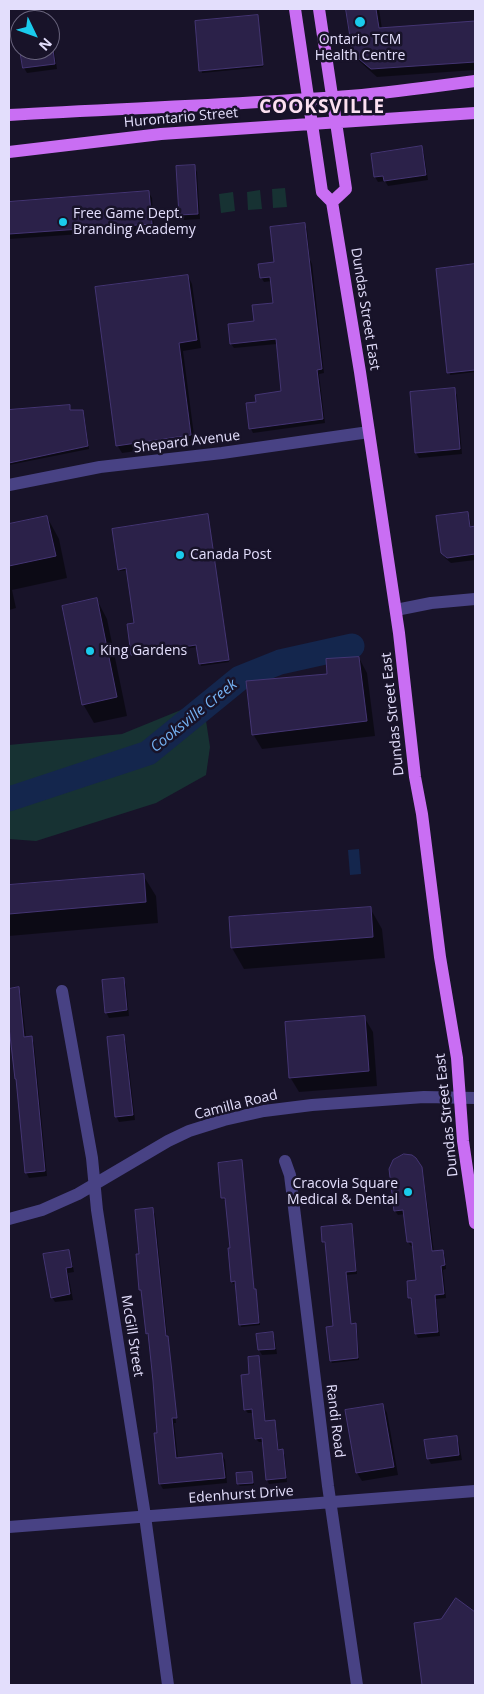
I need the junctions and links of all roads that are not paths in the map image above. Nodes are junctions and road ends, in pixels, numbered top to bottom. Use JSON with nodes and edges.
{"nodes":[{"id":1,"x":295,"y":9,"type":"edge"},
{"id":2,"x":319,"y":9,"type":"edge"},
{"id":3,"x":475,"y":81,"type":"edge"},
{"id":4,"x":332,"y":97,"type":"junction"},
{"id":5,"x":308,"y":99,"type":"junction"},
{"id":6,"x":475,"y":113,"type":"edge"},
{"id":7,"x":9,"y":115,"type":"edge"},
{"id":8,"x":336,"y":122,"type":"junction"},
{"id":9,"x":311,"y":124,"type":"junction"},
{"id":10,"x":9,"y":152,"type":"edge"},
{"id":11,"x":332,"y":202,"type":"junction"},
{"id":12,"x":369,"y":432,"type":"junction"},
{"id":13,"x":9,"y":485,"type":"edge"},
{"id":14,"x":475,"y":599,"type":"edge"},
{"id":15,"x":396,"y":610,"type":"junction"},
{"id":16,"x":62,"y":991,"type":"dead end"},
{"id":17,"x":460,"y":1098,"type":"junction"},
{"id":18,"x":475,"y":1098,"type":"edge"},
{"id":19,"x":285,"y":1161,"type":"dead end"},
{"id":20,"x":94,"y":1185,"type":"junction"},
{"id":21,"x":9,"y":1218,"type":"edge"},
{"id":22,"x":475,"y":1224,"type":"edge"},
{"id":23,"x":475,"y":1491,"type":"edge"},
{"id":24,"x":331,"y":1504,"type":"junction"},
{"id":25,"x":144,"y":1516,"type":"junction"},
{"id":26,"x":9,"y":1528,"type":"edge"},
{"id":27,"x":168,"y":1685,"type":"edge"},
{"id":28,"x":357,"y":1685,"type":"edge"}],
"edges":[{"from":1,"to":5,"type":"main road","name":"Dundas Street East"},
{"from":2,"to":4,"type":"main road"},
{"from":3,"to":4,"type":"main road","name":"Hurontario Street"},
{"from":4,"to":5,"type":"main road","name":"Hurontario Street"},
{"from":4,"to":8,"type":"main road"},
{"from":5,"to":7,"type":"main road","name":"Hurontario Street"},
{"from":5,"to":9,"type":"main road","name":"Dundas Street East"},
{"from":6,"to":8,"type":"main road","name":"Hurontario Street"},
{"from":8,"to":9,"type":"main road","name":"Hurontario Street"},
{"from":8,"to":11,"type":"main road"},
{"from":9,"to":10,"type":"main road","name":"Hurontario Street"},
{"from":9,"to":11,"type":"main road","name":"Dundas Street East"},
{"from":11,"to":12,"type":"main road","name":"Dundas Street East"},
{"from":12,"to":13,"type":"street","name":"Shepard Avenue"},
{"from":12,"to":15,"type":"main road","name":"Dundas Street East"},
{"from":14,"to":15,"type":"street"},
{"from":15,"to":17,"type":"main road","name":"Dundas Street East"},
{"from":16,"to":20,"type":"street","name":"McGill Street"},
{"from":17,"to":18,"type":"street","name":"Camilla Road"},
{"from":17,"to":20,"type":"street","name":"Camilla Road"},
{"from":17,"to":22,"type":"main road","name":"Dundas Street East"},
{"from":19,"to":24,"type":"street","name":"Randi Road"},
{"from":20,"to":21,"type":"street","name":"Camilla Road"},
{"from":20,"to":25,"type":"street","name":"McGill Street"},
{"from":23,"to":24,"type":"street","name":"Edenhurst Drive"},
{"from":24,"to":25,"type":"street","name":"Edenhurst Drive"},
{"from":24,"to":28,"type":"street","name":"Randi Road"},
{"from":25,"to":26,"type":"street","name":"Edenhurst Drive"},
{"from":25,"to":27,"type":"street","name":"McGill Street"}]}
